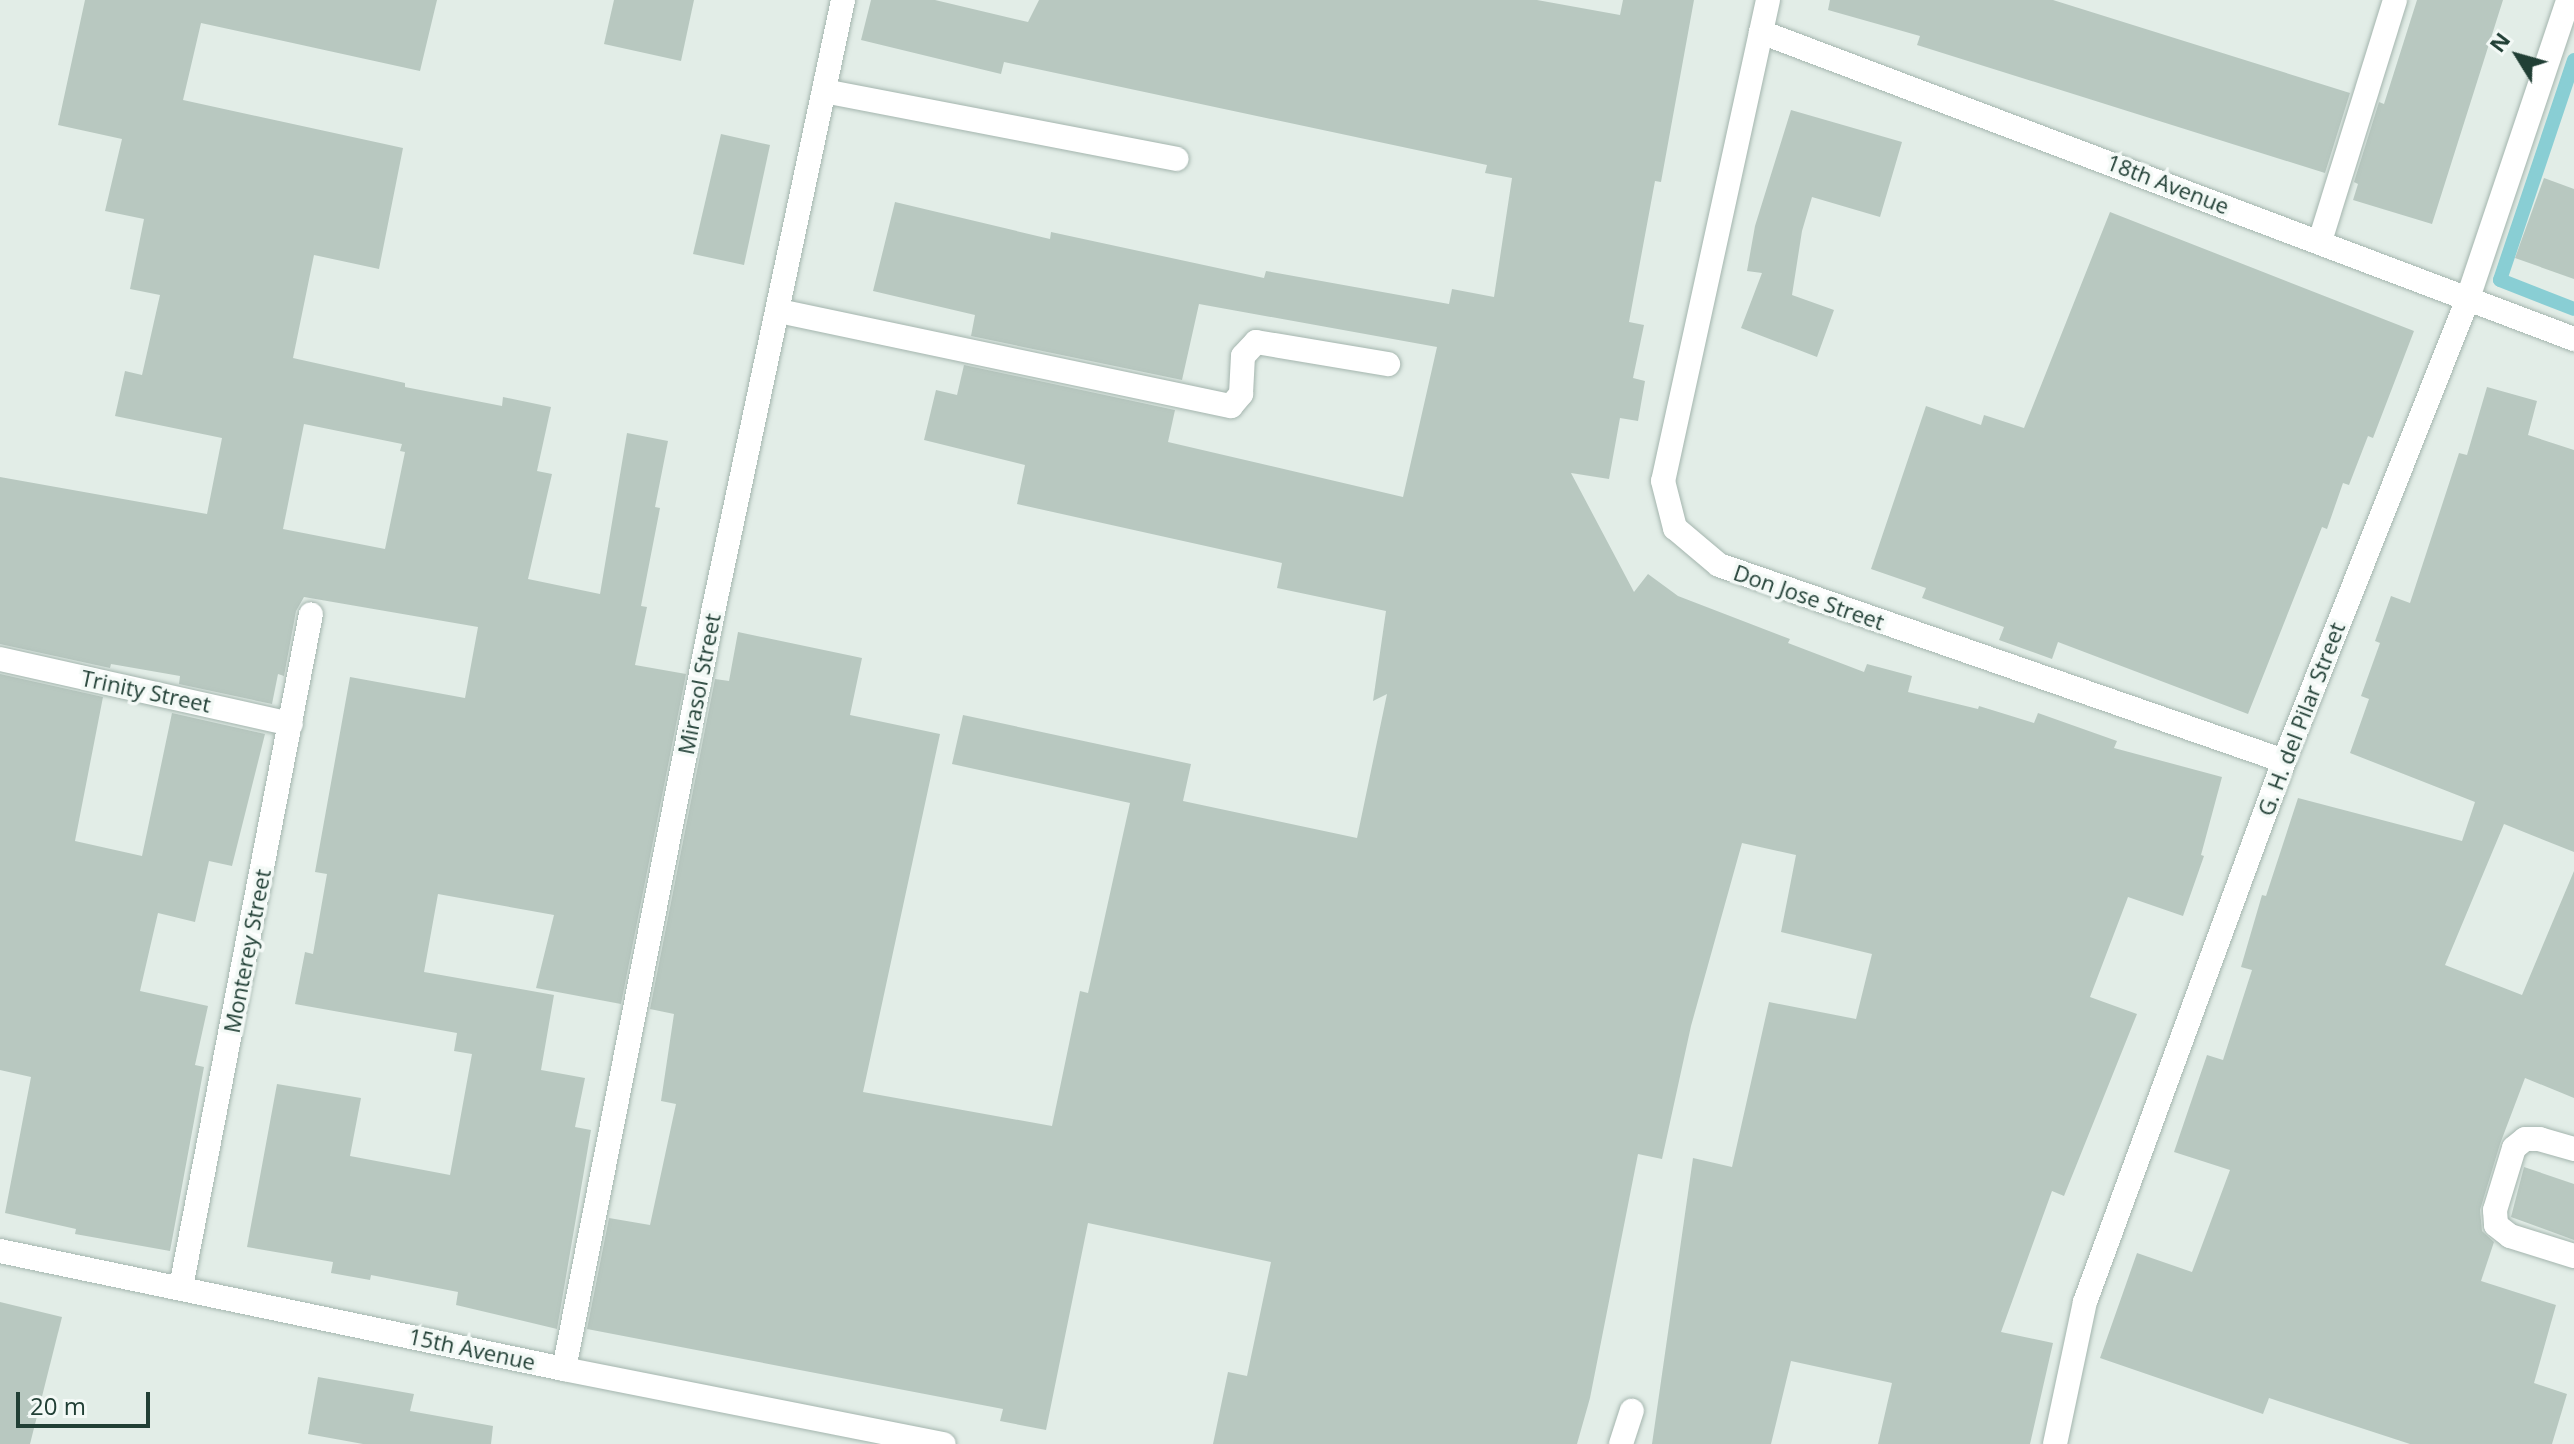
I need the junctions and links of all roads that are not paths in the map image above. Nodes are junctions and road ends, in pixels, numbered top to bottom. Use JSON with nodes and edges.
{"nodes":[{"id":1,"x":843,"y":0,"type":"edge"},
{"id":2,"x":1768,"y":0,"type":"edge"},
{"id":3,"x":2395,"y":0,"type":"edge"},
{"id":4,"x":2568,"y":0,"type":"edge"},
{"id":5,"x":1761,"y":32,"type":"junction"},
{"id":6,"x":824,"y":91,"type":"junction"},
{"id":7,"x":1177,"y":159,"type":"dead end"},
{"id":8,"x":2320,"y":241,"type":"junction"},
{"id":9,"x":2468,"y":298,"type":"junction"},
{"id":10,"x":779,"y":311,"type":"junction"},
{"id":11,"x":2574,"y":339,"type":"edge"},
{"id":12,"x":1388,"y":364,"type":"dead end"},
{"id":13,"x":311,"y":614,"type":"dead end"},
{"id":14,"x":0,"y":659,"type":"edge"},
{"id":15,"x":291,"y":724,"type":"junction"},
{"id":16,"x":2284,"y":761,"type":"junction"},
{"id":17,"x":2574,"y":1149,"type":"edge"},
{"id":18,"x":0,"y":1251,"type":"edge"},
{"id":19,"x":2574,"y":1256,"type":"edge"},
{"id":20,"x":181,"y":1287,"type":"junction"},
{"id":21,"x":564,"y":1369,"type":"junction"},
{"id":22,"x":1632,"y":1411,"type":"dead end"},
{"id":23,"x":944,"y":1444,"type":"edge"},
{"id":24,"x":1621,"y":1444,"type":"edge"},
{"id":25,"x":2055,"y":1444,"type":"edge"}],
"edges":[{"from":1,"to":6,"type":"street","name":"Mirasol Street"},
{"from":2,"to":5,"type":"street","name":"Don Jose Street"},
{"from":3,"to":8,"type":"street"},
{"from":4,"to":9,"type":"street","name":"G. H. del Pilar Street"},
{"from":5,"to":8,"type":"street","name":"18th Avenue"},
{"from":5,"to":16,"type":"street","name":"Don Jose Street"},
{"from":6,"to":7,"type":"street"},
{"from":6,"to":10,"type":"street","name":"Mirasol Street"},
{"from":8,"to":9,"type":"street","name":"18th Avenue"},
{"from":9,"to":11,"type":"street","name":"18th Avenue"},
{"from":9,"to":16,"type":"street","name":"G. H. del Pilar Street"},
{"from":10,"to":12,"type":"street"},
{"from":10,"to":21,"type":"street","name":"Mirasol Street"},
{"from":13,"to":15,"type":"street","name":"Monterey Street"},
{"from":14,"to":15,"type":"street","name":"Trinity Street"},
{"from":15,"to":20,"type":"street","name":"Monterey Street"},
{"from":16,"to":25,"type":"street","name":"G. H. del Pilar Street"},
{"from":17,"to":19,"type":"street"},
{"from":18,"to":20,"type":"street","name":"15th Avenue"},
{"from":20,"to":21,"type":"street","name":"15th Avenue"},
{"from":21,"to":23,"type":"street","name":"15th Avenue"},
{"from":22,"to":24,"type":"street"}]}
